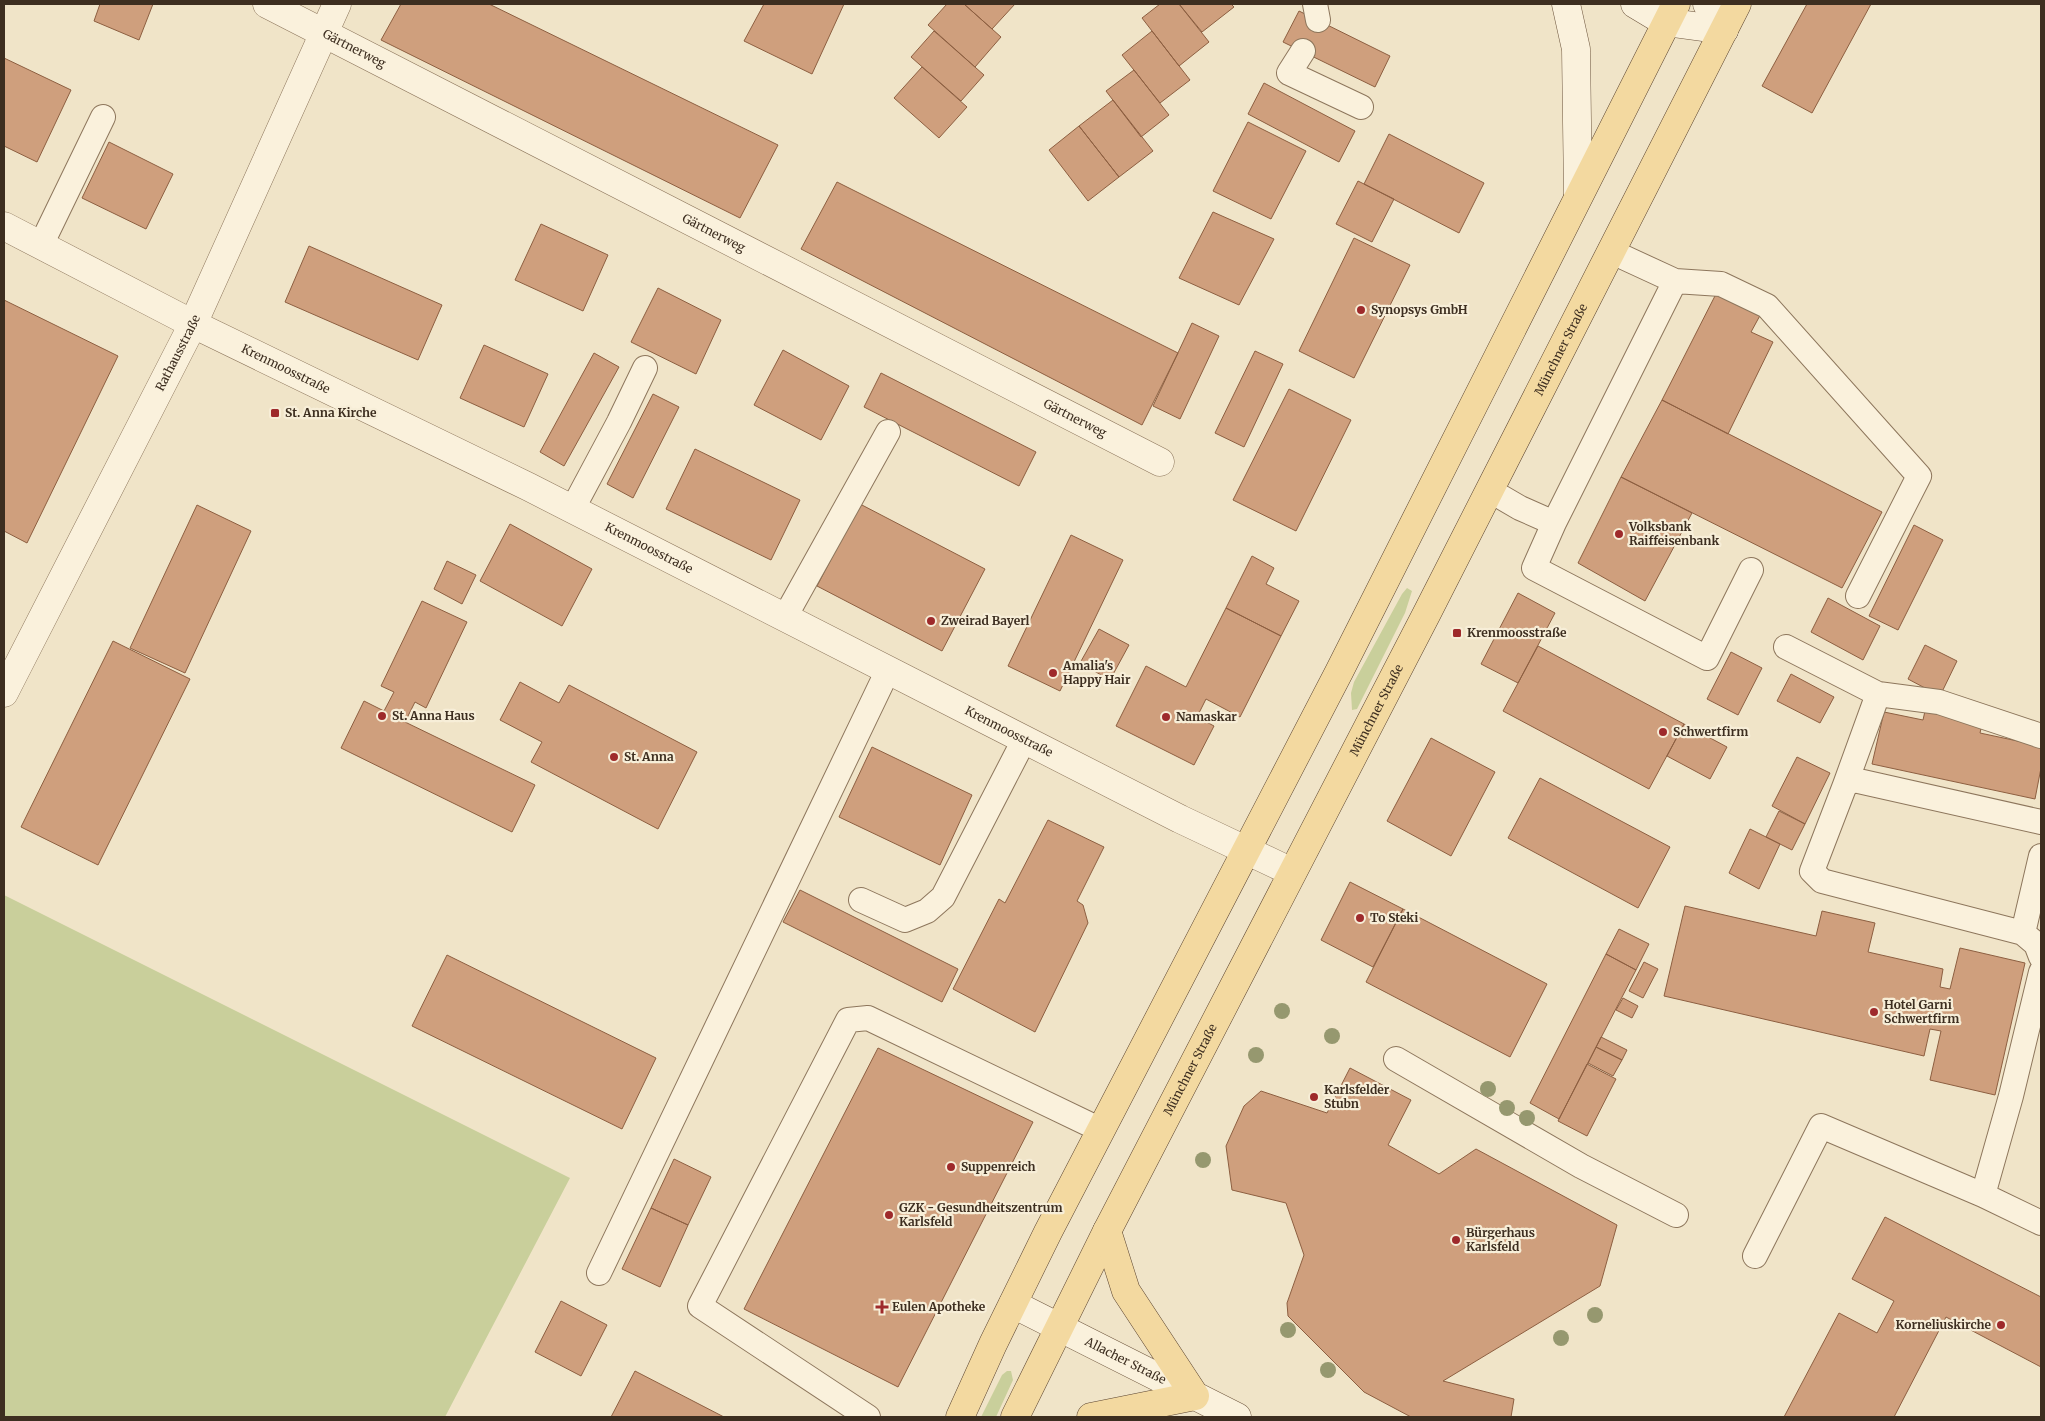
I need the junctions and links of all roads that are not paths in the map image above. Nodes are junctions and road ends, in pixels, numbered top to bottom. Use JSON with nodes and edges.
{"nodes":[{"id":1,"x":267,"y":4,"type":"edge"},
{"id":2,"x":337,"y":4,"type":"edge"},
{"id":3,"x":1566,"y":4,"type":"edge"},
{"id":4,"x":1635,"y":4,"type":"edge"},
{"id":5,"x":1707,"y":4,"type":"edge"},
{"id":6,"x":1737,"y":4,"type":"edge"},
{"id":7,"x":1670,"y":13,"type":"edge"},
{"id":8,"x":1724,"y":30,"type":"junction"},
{"id":9,"x":324,"y":33,"type":"junction"},
{"id":10,"x":1303,"y":51,"type":"dead end"},
{"id":11,"x":1361,"y":107,"type":"dead end"},
{"id":12,"x":103,"y":116,"type":"dead end"},
{"id":13,"x":1578,"y":194,"type":"junction"},
{"id":14,"x":4,"y":226,"type":"edge"},
{"id":15,"x":41,"y":245,"type":"junction"},
{"id":16,"x":1610,"y":251,"type":"junction"},
{"id":17,"x":1675,"y":281,"type":"junction"},
{"id":18,"x":193,"y":324,"type":"junction"},
{"id":19,"x":645,"y":368,"type":"dead end"},
{"id":20,"x":888,"y":432,"type":"dead end"},
{"id":21,"x":1160,"y":462,"type":"dead end"},
{"id":22,"x":1489,"y":490,"type":"junction"},
{"id":23,"x":572,"y":510,"type":"junction"},
{"id":24,"x":1554,"y":524,"type":"junction"},
{"id":25,"x":1751,"y":570,"type":"dead end"},
{"id":26,"x":1858,"y":596,"type":"dead end"},
{"id":27,"x":785,"y":617,"type":"junction"},
{"id":28,"x":1786,"y":647,"type":"dead end"},
{"id":29,"x":888,"y":670,"type":"junction"},
{"id":30,"x":4,"y":693,"type":"edge"},
{"id":31,"x":1878,"y":694,"type":"junction"},
{"id":32,"x":2041,"y":736,"type":"edge"},
{"id":33,"x":1024,"y":740,"type":"junction"},
{"id":34,"x":1845,"y":785,"type":"junction"},
{"id":35,"x":2041,"y":822,"type":"edge"},
{"id":36,"x":1247,"y":851,"type":"junction"},
{"id":37,"x":2041,"y":856,"type":"edge"},
{"id":38,"x":1292,"y":872,"type":"junction"},
{"id":39,"x":861,"y":900,"type":"dead end"},
{"id":40,"x":2023,"y":933,"type":"junction"},
{"id":41,"x":2041,"y":957,"type":"edge"},
{"id":42,"x":2041,"y":972,"type":"edge"},
{"id":43,"x":1396,"y":1059,"type":"dead end"},
{"id":44,"x":1101,"y":1130,"type":"junction"},
{"id":45,"x":1984,"y":1195,"type":"junction"},
{"id":46,"x":1676,"y":1215,"type":"dead end"},
{"id":47,"x":2041,"y":1223,"type":"edge"},
{"id":48,"x":1107,"y":1231,"type":"junction"},
{"id":49,"x":1755,"y":1256,"type":"dead end"},
{"id":50,"x":599,"y":1273,"type":"dead end"},
{"id":51,"x":1014,"y":1304,"type":"junction"},
{"id":52,"x":1059,"y":1328,"type":"junction"},
{"id":53,"x":1195,"y":1396,"type":"junction"},
{"id":54,"x":868,"y":1417,"type":"edge"},
{"id":55,"x":960,"y":1417,"type":"edge"},
{"id":56,"x":1015,"y":1417,"type":"edge"},
{"id":57,"x":1091,"y":1417,"type":"edge"},
{"id":58,"x":1237,"y":1417,"type":"edge"}],
"edges":[{"from":1,"to":9,"type":"street","name":"Gärtnerweg"},
{"from":2,"to":9,"type":"street","name":"Rathausstraße"},
{"from":3,"to":13,"type":"street"},
{"from":4,"to":7,"type":"street"},
{"from":5,"to":8,"type":"street"},
{"from":6,"to":8,"type":"main road","name":"Münchner Straße"},
{"from":7,"to":8,"type":"street"},
{"from":7,"to":13,"type":"main road"},
{"from":8,"to":16,"type":"main road","name":"Münchner Straße"},
{"from":9,"to":18,"type":"street","name":"Rathausstraße"},
{"from":9,"to":21,"type":"street","name":"Gärtnerweg"},
{"from":10,"to":11,"type":"lane"},
{"from":12,"to":15,"type":"lane"},
{"from":13,"to":36,"type":"main road"},
{"from":14,"to":15,"type":"street","name":"Krenmoosstraße"},
{"from":15,"to":18,"type":"street","name":"Krenmoosstraße"},
{"from":16,"to":17,"type":"lane"},
{"from":16,"to":22,"type":"main road","name":"Münchner Straße"},
{"from":17,"to":24,"type":"lane"},
{"from":17,"to":26,"type":"lane"},
{"from":18,"to":23,"type":"street","name":"Krenmoosstraße"},
{"from":18,"to":30,"type":"street","name":"Rathausstraße"},
{"from":19,"to":23,"type":"lane"},
{"from":20,"to":27,"type":"lane"},
{"from":22,"to":24,"type":"lane"},
{"from":22,"to":38,"type":"main road","name":"Münchner Straße"},
{"from":23,"to":27,"type":"street","name":"Krenmoosstraße"},
{"from":24,"to":25,"type":"lane"},
{"from":27,"to":29,"type":"street","name":"Krenmoosstraße"},
{"from":28,"to":31,"type":"lane"},
{"from":29,"to":33,"type":"street","name":"Krenmoosstraße"},
{"from":29,"to":50,"type":"lane"},
{"from":31,"to":32,"type":"lane"},
{"from":31,"to":34,"type":"lane"},
{"from":33,"to":36,"type":"street","name":"Krenmoosstraße"},
{"from":33,"to":39,"type":"lane"},
{"from":34,"to":35,"type":"lane"},
{"from":34,"to":40,"type":"lane"},
{"from":36,"to":38,"type":"street","name":"Krenmoosstraße"},
{"from":36,"to":44,"type":"main road"},
{"from":37,"to":40,"type":"lane"},
{"from":38,"to":48,"type":"main road","name":"Münchner Straße"},
{"from":40,"to":41,"type":"lane"},
{"from":42,"to":45,"type":"lane"},
{"from":43,"to":46,"type":"lane"},
{"from":44,"to":51,"type":"main road"},
{"from":44,"to":54,"type":"lane"},
{"from":45,"to":47,"type":"lane"},
{"from":45,"to":49,"type":"lane"},
{"from":48,"to":52,"type":"main road","name":"Münchner Straße"},
{"from":48,"to":53,"type":"main road"},
{"from":51,"to":52,"type":"street","name":"Allacher Straße"},
{"from":51,"to":55,"type":"main road"},
{"from":52,"to":53,"type":"street","name":"Allacher Straße"},
{"from":52,"to":56,"type":"main road","name":"Münchner Straße"},
{"from":53,"to":57,"type":"main road"},
{"from":53,"to":58,"type":"street","name":"Allacher Straße"}]}
